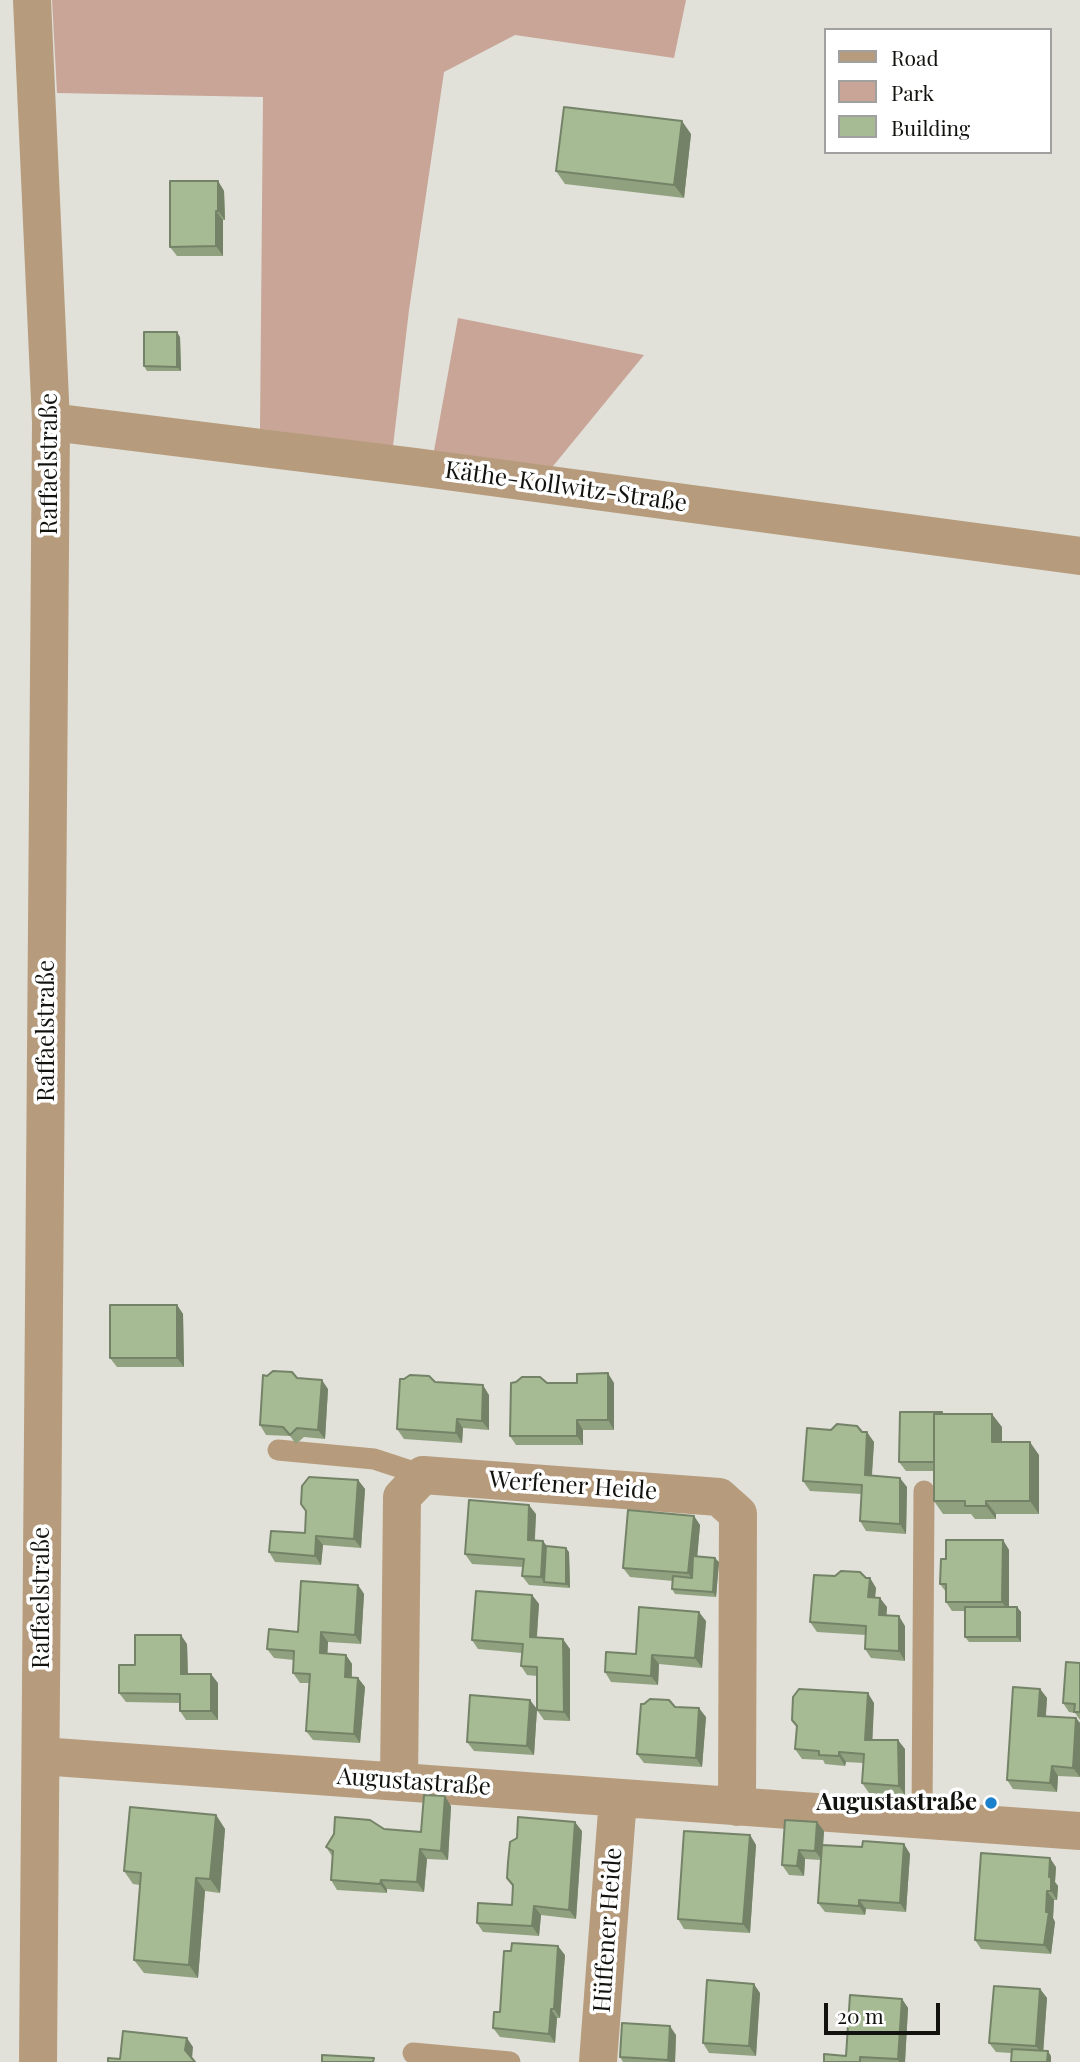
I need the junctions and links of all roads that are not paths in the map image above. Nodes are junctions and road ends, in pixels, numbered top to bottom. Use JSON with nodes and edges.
{"nodes":[{"id":1,"x":32,"y":0,"type":"edge"},
{"id":2,"x":51,"y":422,"type":"junction"},
{"id":3,"x":1080,"y":556,"type":"edge"},
{"id":4,"x":278,"y":1450,"type":"dead end"},
{"id":5,"x":422,"y":1475,"type":"junction"},
{"id":6,"x":924,"y":1491,"type":"dead end"},
{"id":7,"x":41,"y":1756,"type":"junction"},
{"id":8,"x":399,"y":1781,"type":"junction"},
{"id":9,"x":618,"y":1798,"type":"junction"},
{"id":10,"x":737,"y":1807,"type":"junction"},
{"id":11,"x":922,"y":1819,"type":"junction"},
{"id":12,"x":1080,"y":1831,"type":"edge"},
{"id":13,"x":413,"y":2053,"type":"dead end"},
{"id":14,"x":38,"y":2062,"type":"edge"},
{"id":15,"x":510,"y":2062,"type":"edge"},
{"id":16,"x":598,"y":2062,"type":"edge"}],
"edges":[{"from":1,"to":2,"type":"street","name":"Raffaelstraße"},
{"from":2,"to":3,"type":"street","name":"Käthe-Kollwitz-Straße"},
{"from":2,"to":7,"type":"street","name":"Raffaelstraße"},
{"from":4,"to":5,"type":"lane"},
{"from":5,"to":8,"type":"street"},
{"from":5,"to":10,"type":"street","name":"Werfener Heide"},
{"from":6,"to":11,"type":"lane"},
{"from":7,"to":8,"type":"street","name":"Augustastraße"},
{"from":7,"to":14,"type":"street","name":"Raffaelstraße"},
{"from":8,"to":9,"type":"street","name":"Augustastraße"},
{"from":9,"to":10,"type":"street","name":"Augustastraße"},
{"from":9,"to":16,"type":"street","name":"Hüffener Heide"},
{"from":10,"to":11,"type":"street","name":"Augustastraße"},
{"from":11,"to":12,"type":"street","name":"Augustastraße"},
{"from":13,"to":15,"type":"lane"}]}
